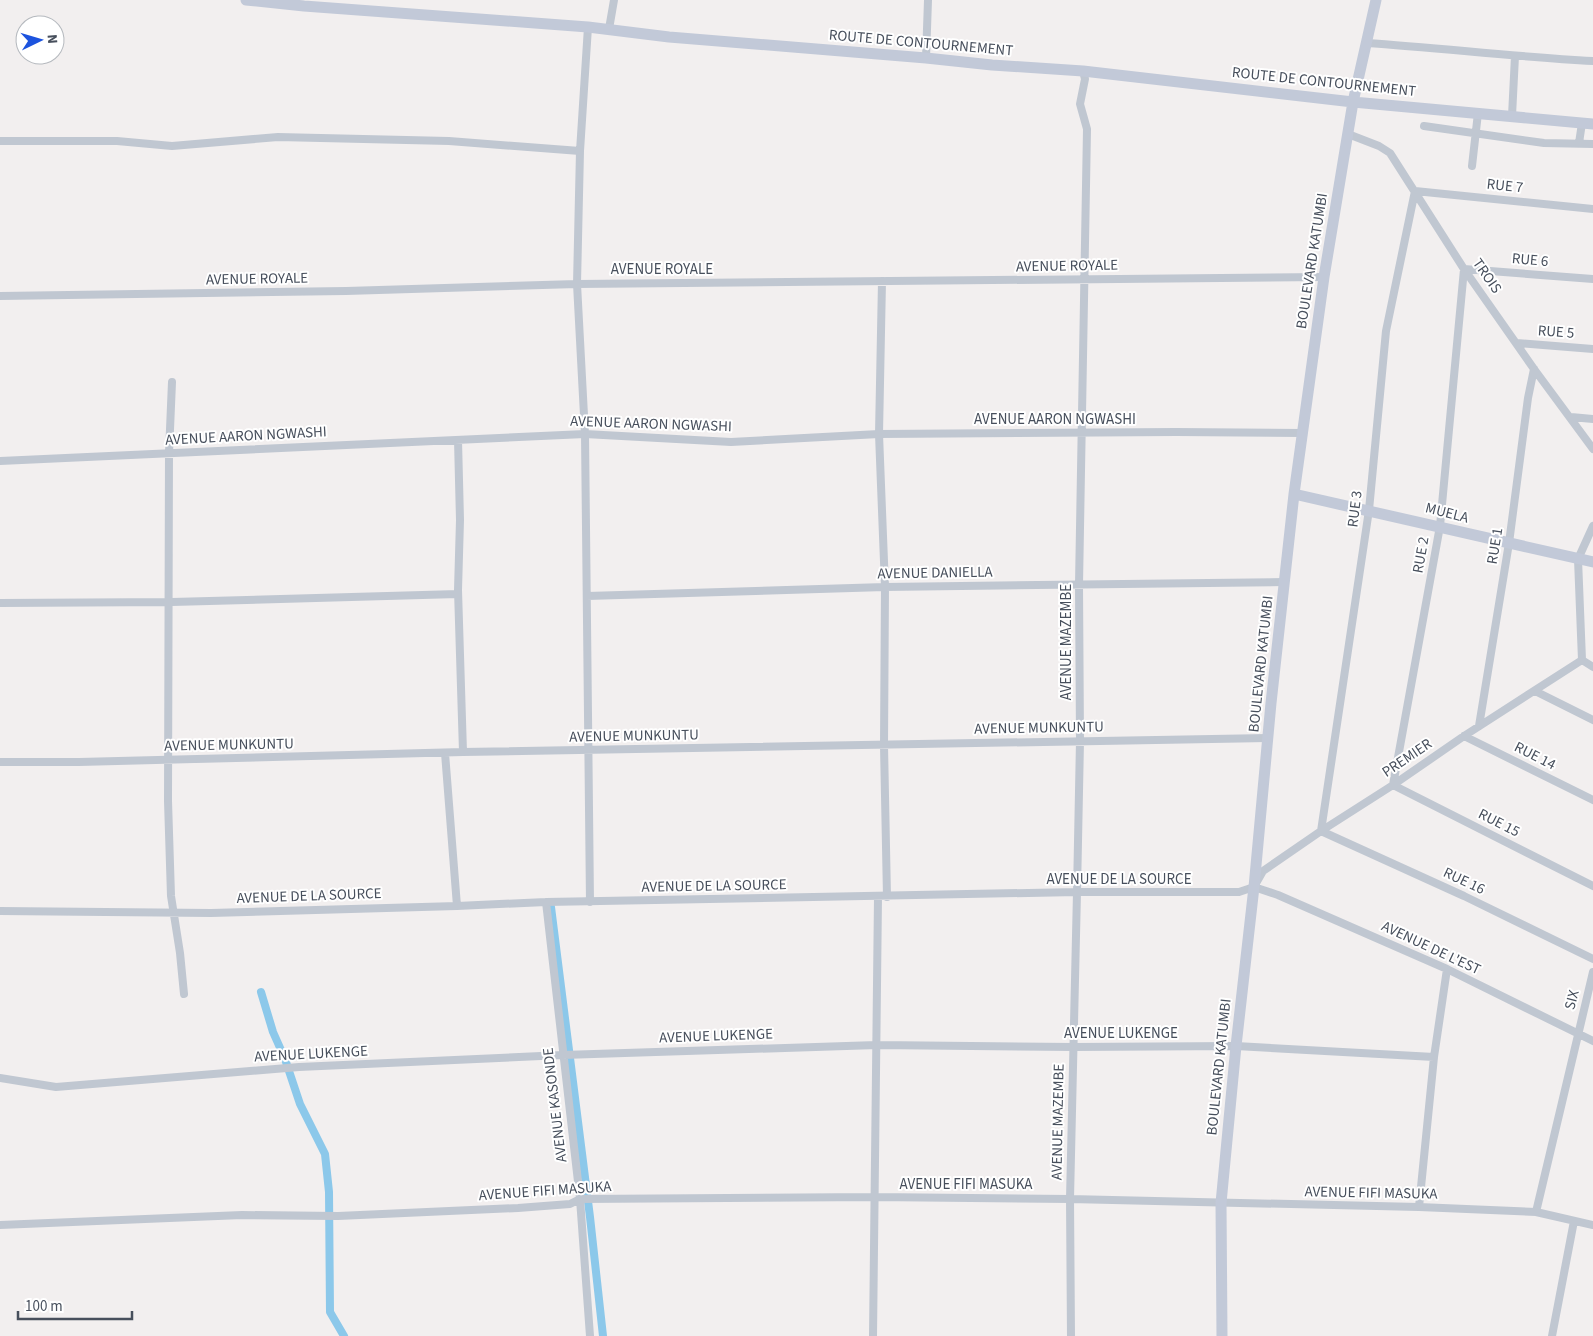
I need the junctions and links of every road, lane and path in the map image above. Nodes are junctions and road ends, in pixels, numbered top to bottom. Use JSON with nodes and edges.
{"nodes":[{"id":1,"x":246,"y":0,"type":"edge"},
{"id":2,"x":614,"y":0,"type":"edge"},
{"id":3,"x":928,"y":0,"type":"edge"},
{"id":4,"x":1376,"y":0,"type":"edge"},
{"id":5,"x":305,"y":3,"type":"edge"},
{"id":6,"x":588,"y":27,"type":"junction"},
{"id":7,"x":609,"y":29,"type":"junction"},
{"id":8,"x":1366,"y":43,"type":"junction"},
{"id":9,"x":1515,"y":56,"type":"junction"},
{"id":10,"x":926,"y":58,"type":"junction"},
{"id":11,"x":1593,"y":61,"type":"edge"},
{"id":12,"x":1084,"y":71,"type":"junction"},
{"id":13,"x":1353,"y":102,"type":"junction"},
{"id":14,"x":1478,"y":113,"type":"junction"},
{"id":15,"x":1512,"y":116,"type":"junction"},
{"id":16,"x":1588,"y":124,"type":"edge"},
{"id":17,"x":1424,"y":126,"type":"dead end"},
{"id":18,"x":1348,"y":134,"type":"junction"},
{"id":19,"x":1475,"y":134,"type":"junction"},
{"id":20,"x":0,"y":141,"type":"edge"},
{"id":21,"x":1579,"y":144,"type":"junction"},
{"id":22,"x":1593,"y":144,"type":"edge"},
{"id":23,"x":580,"y":151,"type":"junction"},
{"id":24,"x":1472,"y":166,"type":"dead end"},
{"id":25,"x":1414,"y":191,"type":"junction"},
{"id":26,"x":1593,"y":209,"type":"edge"},
{"id":27,"x":1464,"y":269,"type":"junction"},
{"id":28,"x":1324,"y":278,"type":"junction"},
{"id":29,"x":1084,"y":279,"type":"junction"},
{"id":30,"x":1593,"y":279,"type":"edge"},
{"id":31,"x":882,"y":281,"type":"junction"},
{"id":32,"x":577,"y":284,"type":"junction"},
{"id":33,"x":0,"y":296,"type":"edge"},
{"id":34,"x":1517,"y":343,"type":"junction"},
{"id":35,"x":1593,"y":349,"type":"edge"},
{"id":36,"x":1534,"y":369,"type":"junction"},
{"id":37,"x":172,"y":382,"type":"dead end"},
{"id":38,"x":1571,"y":417,"type":"junction"},
{"id":39,"x":1593,"y":419,"type":"edge"},
{"id":40,"x":1082,"y":432,"type":"junction"},
{"id":41,"x":1302,"y":433,"type":"junction"},
{"id":42,"x":585,"y":434,"type":"junction"},
{"id":43,"x":879,"y":434,"type":"junction"},
{"id":44,"x":458,"y":440,"type":"junction"},
{"id":45,"x":1593,"y":449,"type":"edge"},
{"id":46,"x":169,"y":453,"type":"junction"},
{"id":47,"x":0,"y":461,"type":"edge"},
{"id":48,"x":1294,"y":494,"type":"junction"},
{"id":49,"x":1369,"y":510,"type":"junction"},
{"id":50,"x":1440,"y":526,"type":"junction"},
{"id":51,"x":1593,"y":526,"type":"edge"},
{"id":52,"x":1509,"y":543,"type":"junction"},
{"id":53,"x":1578,"y":559,"type":"junction"},
{"id":54,"x":1593,"y":562,"type":"edge"},
{"id":55,"x":1284,"y":582,"type":"junction"},
{"id":56,"x":1079,"y":585,"type":"junction"},
{"id":57,"x":885,"y":587,"type":"junction"},
{"id":58,"x":458,"y":594,"type":"junction"},
{"id":59,"x":587,"y":596,"type":"junction"},
{"id":60,"x":168,"y":602,"type":"junction"},
{"id":61,"x":0,"y":603,"type":"edge"},
{"id":62,"x":1582,"y":660,"type":"junction"},
{"id":63,"x":1593,"y":666,"type":"edge"},
{"id":64,"x":1535,"y":691,"type":"junction"},
{"id":65,"x":1593,"y":720,"type":"edge"},
{"id":66,"x":1479,"y":726,"type":"junction"},
{"id":67,"x":1464,"y":736,"type":"junction"},
{"id":68,"x":1268,"y":738,"type":"junction"},
{"id":69,"x":1080,"y":741,"type":"junction"},
{"id":70,"x":884,"y":745,"type":"junction"},
{"id":71,"x":588,"y":751,"type":"junction"},
{"id":72,"x":463,"y":752,"type":"junction"},
{"id":73,"x":445,"y":753,"type":"junction"},
{"id":74,"x":168,"y":760,"type":"junction"},
{"id":75,"x":0,"y":762,"type":"edge"},
{"id":76,"x":1393,"y":785,"type":"junction"},
{"id":77,"x":1593,"y":800,"type":"edge"},
{"id":78,"x":1321,"y":831,"type":"junction"},
{"id":79,"x":1593,"y":886,"type":"edge"},
{"id":80,"x":1254,"y":887,"type":"junction"},
{"id":81,"x":1078,"y":892,"type":"junction"},
{"id":82,"x":878,"y":897,"type":"junction"},
{"id":83,"x":886,"y":897,"type":"junction"},
{"id":84,"x":546,"y":902,"type":"junction"},
{"id":85,"x":590,"y":902,"type":"junction"},
{"id":86,"x":457,"y":906,"type":"junction"},
{"id":87,"x":0,"y":911,"type":"edge"},
{"id":88,"x":173,"y":912,"type":"junction"},
{"id":89,"x":1593,"y":959,"type":"edge"},
{"id":90,"x":1447,"y":969,"type":"junction"},
{"id":91,"x":1593,"y":972,"type":"edge"},
{"id":92,"x":184,"y":994,"type":"dead end"},
{"id":93,"x":1577,"y":1034,"type":"junction"},
{"id":94,"x":1593,"y":1041,"type":"edge"},
{"id":95,"x":877,"y":1045,"type":"junction"},
{"id":96,"x":1236,"y":1046,"type":"junction"},
{"id":97,"x":1074,"y":1047,"type":"junction"},
{"id":98,"x":563,"y":1055,"type":"junction"},
{"id":99,"x":1434,"y":1057,"type":"junction"},
{"id":100,"x":0,"y":1078,"type":"edge"},
{"id":101,"x":875,"y":1197,"type":"junction"},
{"id":102,"x":580,"y":1199,"type":"junction"},
{"id":103,"x":1070,"y":1199,"type":"junction"},
{"id":104,"x":1221,"y":1203,"type":"junction"},
{"id":105,"x":1419,"y":1207,"type":"junction"},
{"id":106,"x":1536,"y":1212,"type":"junction"},
{"id":107,"x":1574,"y":1221,"type":"junction"},
{"id":108,"x":0,"y":1225,"type":"edge"},
{"id":109,"x":1593,"y":1225,"type":"edge"},
{"id":110,"x":590,"y":1336,"type":"edge"},
{"id":111,"x":873,"y":1336,"type":"edge"},
{"id":112,"x":1072,"y":1336,"type":"edge"},
{"id":113,"x":1222,"y":1336,"type":"edge"},
{"id":114,"x":1552,"y":1336,"type":"edge"}],
"edges":[{"from":1,"to":5,"type":"street","name":"ROUTE DE CONTOURNEMENT"},
{"from":2,"to":7,"type":"street"},
{"from":3,"to":10,"type":"street"},
{"from":4,"to":8,"type":"street","name":"BOULEVARD KATUMBI"},
{"from":5,"to":6,"type":"street","name":"ROUTE DE CONTOURNEMENT"},
{"from":6,"to":7,"type":"street","name":"ROUTE DE CONTOURNEMENT"},
{"from":6,"to":23,"type":"street"},
{"from":7,"to":10,"type":"street","name":"ROUTE DE CONTOURNEMENT"},
{"from":8,"to":9,"type":"street"},
{"from":8,"to":13,"type":"street","name":"BOULEVARD KATUMBI"},
{"from":9,"to":11,"type":"street"},
{"from":9,"to":15,"type":"street"},
{"from":10,"to":12,"type":"street","name":"ROUTE DE CONTOURNEMENT"},
{"from":12,"to":13,"type":"street","name":"ROUTE DE CONTOURNEMENT"},
{"from":12,"to":29,"type":"street","name":"AVENUE MAZEMBE"},
{"from":13,"to":14,"type":"street","name":"ROUTE DE CONTOURNEMENT"},
{"from":13,"to":18,"type":"street","name":"BOULEVARD KATUMBI"},
{"from":14,"to":15,"type":"street","name":"ROUTE DE CONTOURNEMENT"},
{"from":14,"to":19,"type":"street"},
{"from":15,"to":16,"type":"street","name":"ROUTE DE CONTOURNEMENT"},
{"from":16,"to":21,"type":"street"},
{"from":17,"to":19,"type":"street"},
{"from":18,"to":25,"type":"street","name":"TROIS"},
{"from":18,"to":28,"type":"street","name":"BOULEVARD KATUMBI"},
{"from":19,"to":21,"type":"street"},
{"from":19,"to":24,"type":"street"},
{"from":20,"to":23,"type":"street"},
{"from":21,"to":22,"type":"street"},
{"from":23,"to":32,"type":"street"},
{"from":25,"to":26,"type":"street","name":"RUE 7"},
{"from":25,"to":27,"type":"street","name":"TROIS"},
{"from":25,"to":49,"type":"street","name":"RUE 3"},
{"from":27,"to":30,"type":"street","name":"RUE 6"},
{"from":27,"to":34,"type":"street","name":"TROIS"},
{"from":27,"to":50,"type":"street","name":"RUE 2"},
{"from":28,"to":29,"type":"street","name":"AVENUE ROYALE"},
{"from":28,"to":41,"type":"street","name":"BOULEVARD KATUMBI"},
{"from":29,"to":31,"type":"street","name":"AVENUE ROYALE"},
{"from":29,"to":40,"type":"street","name":"AVENUE MAZEMBE"},
{"from":31,"to":32,"type":"street","name":"AVENUE ROYALE"},
{"from":31,"to":43,"type":"street"},
{"from":32,"to":33,"type":"street","name":"AVENUE ROYALE"},
{"from":32,"to":42,"type":"street"},
{"from":34,"to":35,"type":"street","name":"RUE 5"},
{"from":34,"to":36,"type":"street","name":"TROIS"},
{"from":36,"to":38,"type":"street","name":"TROIS"},
{"from":36,"to":52,"type":"street","name":"RUE 1"},
{"from":37,"to":46,"type":"street"},
{"from":38,"to":39,"type":"street"},
{"from":38,"to":45,"type":"street","name":"TROIS"},
{"from":40,"to":41,"type":"street","name":"AVENUE AARON NGWASHI"},
{"from":40,"to":43,"type":"street","name":"AVENUE AARON NGWASHI"},
{"from":40,"to":56,"type":"street","name":"AVENUE MAZEMBE"},
{"from":41,"to":48,"type":"street","name":"BOULEVARD KATUMBI"},
{"from":42,"to":43,"type":"street","name":"AVENUE AARON NGWASHI"},
{"from":42,"to":44,"type":"street","name":"AVENUE AARON NGWASHI"},
{"from":42,"to":59,"type":"street"},
{"from":43,"to":57,"type":"street"},
{"from":44,"to":46,"type":"street","name":"AVENUE AARON NGWASHI"},
{"from":44,"to":58,"type":"street"},
{"from":46,"to":47,"type":"street","name":"AVENUE AARON NGWASHI"},
{"from":46,"to":60,"type":"street"},
{"from":48,"to":49,"type":"street","name":"MUELA"},
{"from":48,"to":55,"type":"street","name":"BOULEVARD KATUMBI"},
{"from":49,"to":50,"type":"street","name":"MUELA"},
{"from":49,"to":78,"type":"street","name":"RUE 3"},
{"from":50,"to":52,"type":"street","name":"MUELA"},
{"from":50,"to":76,"type":"street","name":"RUE 2"},
{"from":51,"to":53,"type":"street"},
{"from":52,"to":53,"type":"street","name":"MUELA"},
{"from":52,"to":66,"type":"street","name":"RUE 1"},
{"from":53,"to":54,"type":"street","name":"MUELA"},
{"from":53,"to":62,"type":"street"},
{"from":55,"to":56,"type":"street","name":"AVENUE DANIELLA"},
{"from":55,"to":68,"type":"street","name":"BOULEVARD KATUMBI"},
{"from":56,"to":57,"type":"street","name":"AVENUE DANIELLA"},
{"from":56,"to":69,"type":"street","name":"AVENUE MAZEMBE"},
{"from":57,"to":59,"type":"street","name":"AVENUE DANIELLA"},
{"from":57,"to":70,"type":"street"},
{"from":58,"to":60,"type":"street"},
{"from":58,"to":72,"type":"street"},
{"from":59,"to":71,"type":"street"},
{"from":60,"to":61,"type":"street"},
{"from":60,"to":74,"type":"street"},
{"from":62,"to":63,"type":"street"},
{"from":62,"to":64,"type":"street","name":"PREMIER"},
{"from":64,"to":65,"type":"street"},
{"from":64,"to":66,"type":"street","name":"PREMIER"},
{"from":66,"to":67,"type":"street","name":"PREMIER"},
{"from":67,"to":76,"type":"street","name":"PREMIER"},
{"from":67,"to":77,"type":"street","name":"RUE 14"},
{"from":68,"to":69,"type":"street","name":"AVENUE MUNKUNTU"},
{"from":68,"to":80,"type":"street","name":"BOULEVARD KATUMBI"},
{"from":69,"to":70,"type":"street","name":"AVENUE MUNKUNTU"},
{"from":69,"to":81,"type":"street","name":"AVENUE MAZEMBE"},
{"from":70,"to":71,"type":"street","name":"AVENUE MUNKUNTU"},
{"from":70,"to":83,"type":"street"},
{"from":71,"to":72,"type":"street","name":"AVENUE MUNKUNTU"},
{"from":71,"to":85,"type":"street"},
{"from":72,"to":73,"type":"street","name":"AVENUE MUNKUNTU"},
{"from":73,"to":74,"type":"street","name":"AVENUE MUNKUNTU"},
{"from":73,"to":86,"type":"street"},
{"from":74,"to":75,"type":"street","name":"AVENUE MUNKUNTU"},
{"from":74,"to":88,"type":"street"},
{"from":76,"to":78,"type":"street","name":"PREMIER"},
{"from":76,"to":79,"type":"street","name":"RUE 15"},
{"from":78,"to":80,"type":"street","name":"PREMIER"},
{"from":78,"to":89,"type":"street","name":"RUE 16"},
{"from":80,"to":81,"type":"street","name":"AVENUE DE LA SOURCE"},
{"from":80,"to":90,"type":"street","name":"AVENUE DE L'EST"},
{"from":80,"to":96,"type":"street","name":"BOULEVARD KATUMBI"},
{"from":81,"to":83,"type":"street","name":"AVENUE DE LA SOURCE"},
{"from":81,"to":97,"type":"street","name":"AVENUE MAZEMBE"},
{"from":82,"to":83,"type":"street","name":"AVENUE DE LA SOURCE"},
{"from":82,"to":85,"type":"street","name":"AVENUE DE LA SOURCE"},
{"from":82,"to":95,"type":"street"},
{"from":84,"to":85,"type":"street","name":"AVENUE DE LA SOURCE"},
{"from":84,"to":86,"type":"street","name":"AVENUE DE LA SOURCE"},
{"from":84,"to":98,"type":"street","name":"AVENUE KASONDE"},
{"from":86,"to":88,"type":"street","name":"AVENUE DE LA SOURCE"},
{"from":87,"to":88,"type":"street","name":"AVENUE DE LA SOURCE"},
{"from":88,"to":92,"type":"street"},
{"from":90,"to":93,"type":"street","name":"AVENUE DE L'EST"},
{"from":90,"to":99,"type":"street"},
{"from":91,"to":93,"type":"street","name":"SIX"},
{"from":93,"to":94,"type":"street","name":"AVENUE DE L'EST"},
{"from":93,"to":106,"type":"street","name":"SIX"},
{"from":95,"to":97,"type":"street","name":"AVENUE LUKENGE"},
{"from":95,"to":98,"type":"street","name":"AVENUE LUKENGE"},
{"from":95,"to":101,"type":"street"},
{"from":96,"to":97,"type":"street","name":"AVENUE LUKENGE"},
{"from":96,"to":99,"type":"street","name":"AVENUE LUKENGE"},
{"from":96,"to":104,"type":"street","name":"BOULEVARD KATUMBI"},
{"from":97,"to":103,"type":"street","name":"AVENUE MAZEMBE"},
{"from":98,"to":100,"type":"street","name":"AVENUE LUKENGE"},
{"from":98,"to":102,"type":"street","name":"AVENUE KASONDE"},
{"from":99,"to":105,"type":"street"},
{"from":101,"to":102,"type":"street","name":"AVENUE FIFI MASUKA"},
{"from":101,"to":103,"type":"street","name":"AVENUE FIFI MASUKA"},
{"from":101,"to":111,"type":"street"},
{"from":102,"to":108,"type":"street","name":"AVENUE FIFI MASUKA"},
{"from":102,"to":110,"type":"street","name":"AVENUE KASONDE"},
{"from":103,"to":104,"type":"street","name":"AVENUE FIFI MASUKA"},
{"from":103,"to":112,"type":"street","name":"AVENUE MAZEMBE"},
{"from":104,"to":105,"type":"street","name":"AVENUE FIFI MASUKA"},
{"from":104,"to":113,"type":"street","name":"BOULEVARD KATUMBI"},
{"from":105,"to":106,"type":"street","name":"AVENUE FIFI MASUKA"},
{"from":106,"to":107,"type":"street","name":"AVENUE FIFI MASUKA"},
{"from":107,"to":109,"type":"street","name":"AVENUE FIFI MASUKA"},
{"from":107,"to":114,"type":"street"}]}
